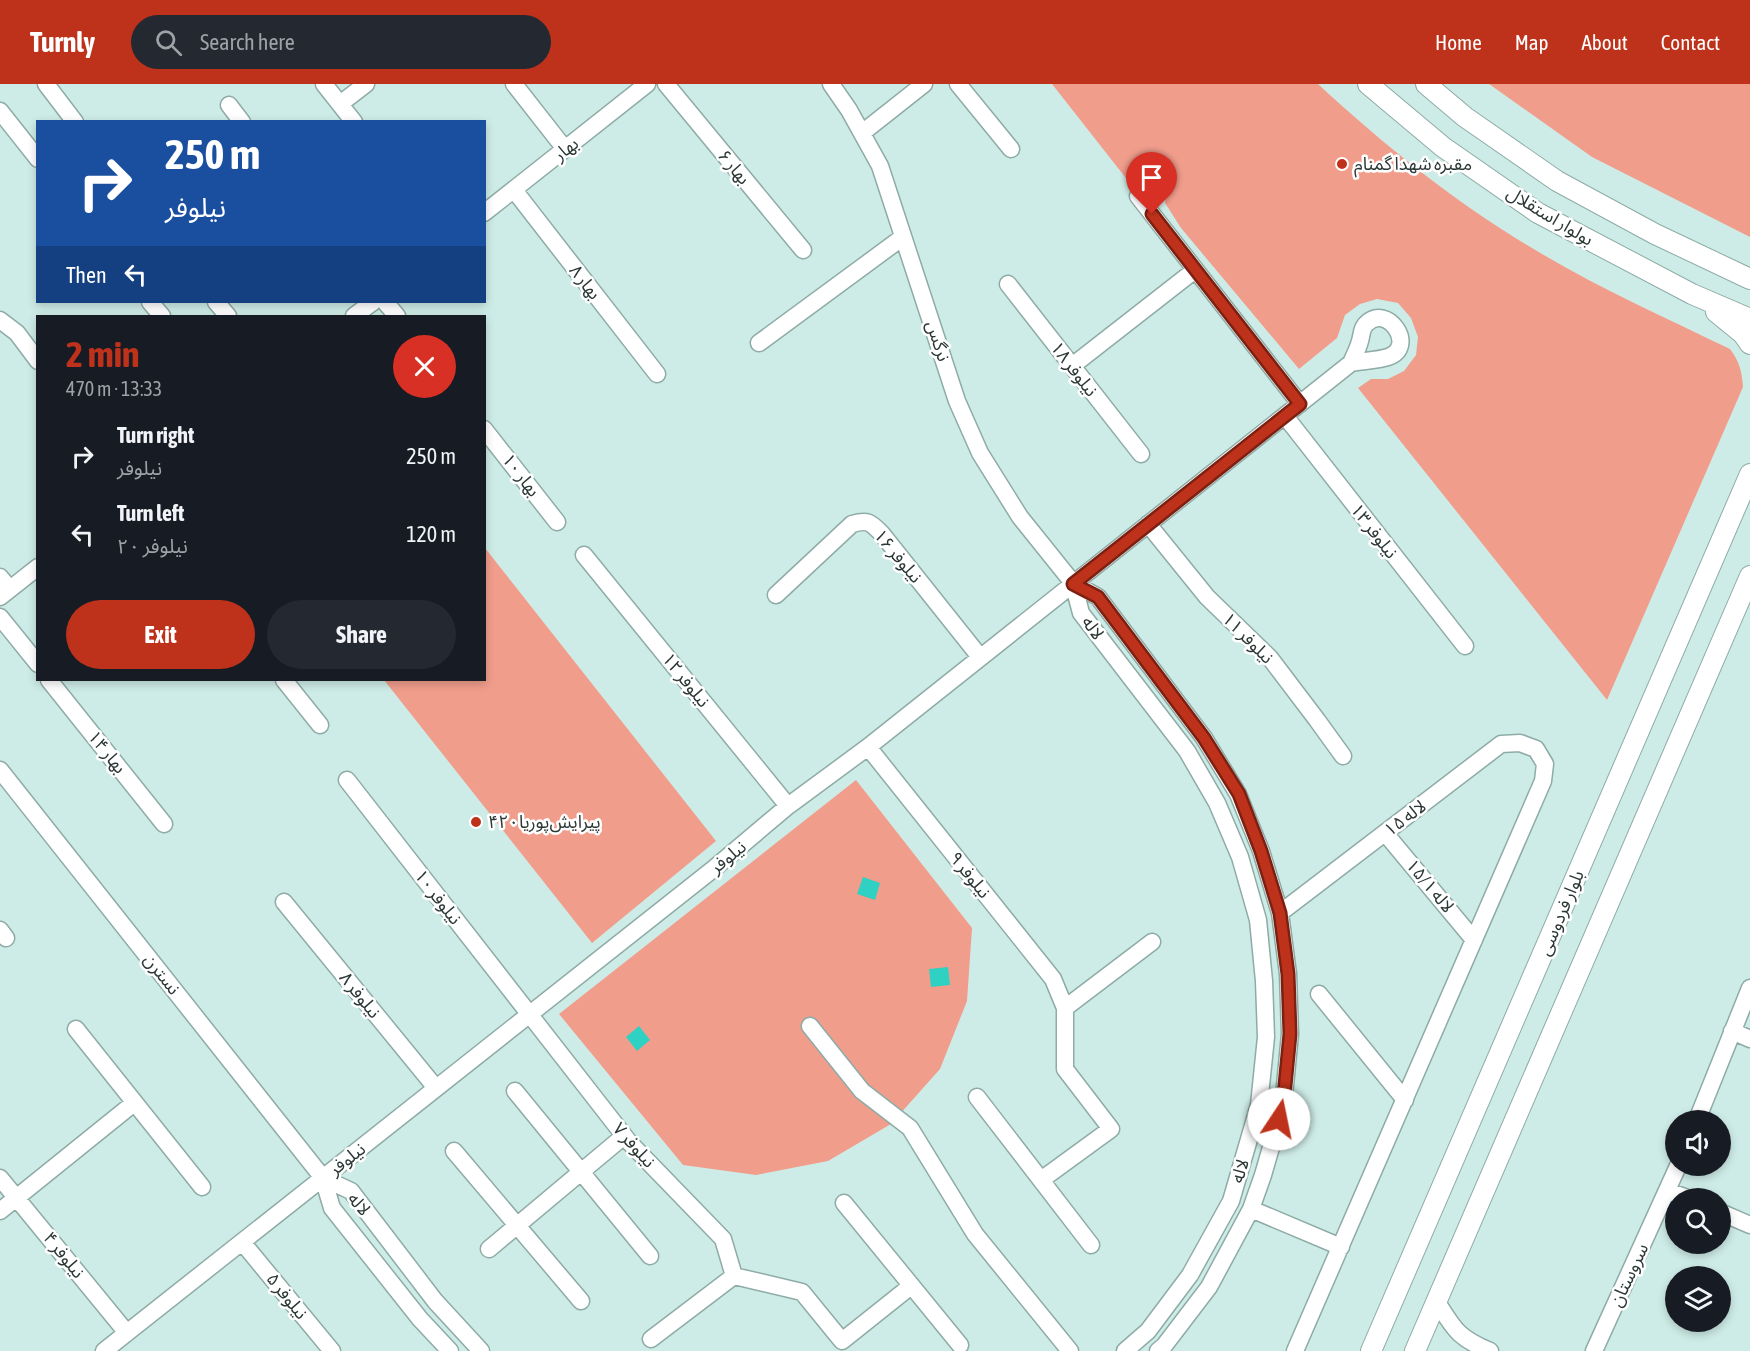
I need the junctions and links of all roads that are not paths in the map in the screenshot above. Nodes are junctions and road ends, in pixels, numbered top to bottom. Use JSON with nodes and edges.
{"nodes":[{"id":1,"x":46,"y":84,"type":"edge"},
{"id":2,"x":324,"y":84,"type":"edge"},
{"id":3,"x":366,"y":84,"type":"edge"},
{"id":4,"x":514,"y":84,"type":"edge"},
{"id":5,"x":647,"y":84,"type":"edge"},
{"id":6,"x":666,"y":84,"type":"edge"},
{"id":7,"x":831,"y":84,"type":"edge"},
{"id":8,"x":924,"y":84,"type":"edge"},
{"id":9,"x":958,"y":84,"type":"edge"},
{"id":10,"x":1368,"y":84,"type":"edge"},
{"id":11,"x":1426,"y":84,"type":"edge"},
{"id":12,"x":340,"y":104,"type":"junction"},
{"id":13,"x":229,"y":105,"type":"dead end"},
{"id":14,"x":0,"y":111,"type":"edge"},
{"id":15,"x":73,"y":120,"type":"edge"},
{"id":16,"x":240,"y":120,"type":"edge"},
{"id":17,"x":352,"y":120,"type":"edge"},
{"id":18,"x":862,"y":133,"type":"junction"},
{"id":19,"x":565,"y":149,"type":"junction"},
{"id":20,"x":1011,"y":149,"type":"dead end"},
{"id":21,"x":36,"y":156,"type":"edge"},
{"id":22,"x":514,"y":190,"type":"junction"},
{"id":23,"x":1138,"y":196,"type":"dead end"},
{"id":24,"x":486,"y":211,"type":"edge"},
{"id":25,"x":903,"y":237,"type":"junction"},
{"id":26,"x":803,"y":250,"type":"dead end"},
{"id":27,"x":1708,"y":261,"type":"junction"},
{"id":28,"x":1750,"y":264,"type":"edge"},
{"id":29,"x":1195,"y":270,"type":"junction"},
{"id":30,"x":1750,"y":279,"type":"edge"},
{"id":31,"x":1008,"y":284,"type":"dead end"},
{"id":32,"x":1692,"y":294,"type":"junction"},
{"id":33,"x":151,"y":303,"type":"edge"},
{"id":34,"x":217,"y":303,"type":"edge"},
{"id":35,"x":372,"y":303,"type":"edge"},
{"id":36,"x":386,"y":303,"type":"edge"},
{"id":37,"x":161,"y":315,"type":"edge"},
{"id":38,"x":227,"y":315,"type":"edge"},
{"id":39,"x":355,"y":315,"type":"edge"},
{"id":40,"x":396,"y":315,"type":"edge"},
{"id":41,"x":0,"y":320,"type":"edge"},
{"id":42,"x":1750,"y":320,"type":"edge"},
{"id":43,"x":759,"y":343,"type":"dead end"},
{"id":44,"x":1750,"y":344,"type":"edge"},
{"id":45,"x":36,"y":358,"type":"edge"},
{"id":46,"x":1351,"y":363,"type":"dead end"},
{"id":47,"x":1072,"y":366,"type":"junction"},
{"id":48,"x":657,"y":374,"type":"dead end"},
{"id":49,"x":1300,"y":404,"type":"junction"},
{"id":50,"x":1285,"y":416,"type":"junction"},
{"id":51,"x":486,"y":432,"type":"edge"},
{"id":52,"x":1141,"y":454,"type":"dead end"},
{"id":53,"x":1750,"y":474,"type":"edge"},
{"id":54,"x":557,"y":522,"type":"dead end"},
{"id":55,"x":1148,"y":524,"type":"junction"},
{"id":56,"x":584,"y":555,"type":"dead end"},
{"id":57,"x":36,"y":568,"type":"edge"},
{"id":58,"x":1750,"y":576,"type":"edge"},
{"id":59,"x":1073,"y":584,"type":"junction"},
{"id":60,"x":3,"y":588,"type":"edge"},
{"id":61,"x":776,"y":595,"type":"dead end"},
{"id":62,"x":0,"y":617,"type":"edge"},
{"id":63,"x":1464,"y":646,"type":"dead end"},
{"id":64,"x":980,"y":657,"type":"junction"},
{"id":65,"x":36,"y":662,"type":"edge"},
{"id":66,"x":51,"y":681,"type":"edge"},
{"id":67,"x":285,"y":681,"type":"edge"},
{"id":68,"x":320,"y":725,"type":"dead end"},
{"id":69,"x":868,"y":747,"type":"junction"},
{"id":70,"x":1343,"y":756,"type":"dead end"},
{"id":71,"x":0,"y":770,"type":"edge"},
{"id":72,"x":347,"y":780,"type":"dead end"},
{"id":73,"x":788,"y":806,"type":"junction"},
{"id":74,"x":164,"y":824,"type":"dead end"},
{"id":75,"x":1386,"y":833,"type":"junction"},
{"id":76,"x":284,"y":902,"type":"dead end"},
{"id":77,"x":1280,"y":913,"type":"junction"},
{"id":78,"x":1474,"y":940,"type":"junction"},
{"id":79,"x":1152,"y":942,"type":"dead end"},
{"id":80,"x":1750,"y":988,"type":"edge"},
{"id":81,"x":1319,"y":994,"type":"dead end"},
{"id":82,"x":1065,"y":1008,"type":"junction"},
{"id":83,"x":529,"y":1015,"type":"junction"},
{"id":84,"x":810,"y":1026,"type":"dead end"},
{"id":85,"x":76,"y":1029,"type":"dead end"},
{"id":86,"x":1732,"y":1031,"type":"junction"},
{"id":87,"x":1750,"y":1039,"type":"edge"},
{"id":88,"x":436,"y":1088,"type":"junction"},
{"id":89,"x":515,"y":1091,"type":"dead end"},
{"id":90,"x":977,"y":1096,"type":"dead end"},
{"id":91,"x":1405,"y":1100,"type":"junction"},
{"id":92,"x":134,"y":1103,"type":"junction"},
{"id":93,"x":1700,"y":1110,"type":"edge"},
{"id":94,"x":624,"y":1136,"type":"junction"},
{"id":95,"x":454,"y":1151,"type":"dead end"},
{"id":96,"x":581,"y":1172,"type":"junction"},
{"id":97,"x":0,"y":1178,"type":"edge"},
{"id":98,"x":323,"y":1178,"type":"junction"},
{"id":99,"x":1041,"y":1180,"type":"junction"},
{"id":100,"x":202,"y":1187,"type":"dead end"},
{"id":101,"x":16,"y":1198,"type":"junction"},
{"id":102,"x":1665,"y":1198,"type":"edge"},
{"id":103,"x":844,"y":1203,"type":"dead end"},
{"id":104,"x":1251,"y":1209,"type":"junction"},
{"id":105,"x":0,"y":1211,"type":"edge"},
{"id":106,"x":1731,"y":1217,"type":"edge"},
{"id":107,"x":517,"y":1225,"type":"junction"},
{"id":108,"x":1750,"y":1225,"type":"edge"},
{"id":109,"x":242,"y":1242,"type":"junction"},
{"id":110,"x":1091,"y":1245,"type":"dead end"},
{"id":111,"x":1341,"y":1247,"type":"junction"},
{"id":112,"x":489,"y":1249,"type":"dead end"},
{"id":113,"x":650,"y":1256,"type":"dead end"},
{"id":114,"x":734,"y":1276,"type":"junction"},
{"id":115,"x":911,"y":1286,"type":"junction"},
{"id":116,"x":581,"y":1301,"type":"dead end"},
{"id":117,"x":1437,"y":1302,"type":"junction"},
{"id":118,"x":127,"y":1333,"type":"junction"},
{"id":119,"x":651,"y":1339,"type":"dead end"},
{"id":120,"x":960,"y":1346,"type":"dead end"},
{"id":121,"x":1598,"y":1350,"type":"edge"},
{"id":122,"x":104,"y":1351,"type":"edge"},
{"id":123,"x":332,"y":1351,"type":"edge"},
{"id":124,"x":450,"y":1351,"type":"edge"},
{"id":125,"x":481,"y":1351,"type":"edge"},
{"id":126,"x":1070,"y":1351,"type":"edge"},
{"id":127,"x":1125,"y":1351,"type":"edge"},
{"id":128,"x":1158,"y":1351,"type":"edge"},
{"id":129,"x":1295,"y":1351,"type":"edge"},
{"id":130,"x":1371,"y":1351,"type":"edge"},
{"id":131,"x":1415,"y":1351,"type":"edge"},
{"id":132,"x":1490,"y":1351,"type":"edge"}],
"edges":[{"from":1,"to":15,"type":"street"},
{"from":2,"to":12,"type":"street"},
{"from":3,"to":12,"type":"street"},
{"from":4,"to":19,"type":"street"},
{"from":5,"to":19,"type":"street","name":"بهار"},
{"from":6,"to":26,"type":"street","name":"بهار ۶"},
{"from":7,"to":18,"type":"street","name":"نرگس"},
{"from":8,"to":18,"type":"street"},
{"from":9,"to":20,"type":"street"},
{"from":10,"to":32,"type":"main road","name":"بولوار استقلال"},
{"from":11,"to":27,"type":"main road","name":"بولوار استقلال"},
{"from":12,"to":17,"type":"street"},
{"from":13,"to":16,"type":"street"},
{"from":14,"to":21,"type":"street"},
{"from":18,"to":25,"type":"street","name":"نرگس"},
{"from":19,"to":22,"type":"street","name":"بهار"},
{"from":22,"to":24,"type":"street","name":"بهار"},
{"from":22,"to":48,"type":"street","name":"بهار ۸"},
{"from":23,"to":29,"type":"street"},
{"from":25,"to":43,"type":"street"},
{"from":25,"to":59,"type":"street","name":"نرگس"},
{"from":27,"to":28,"type":"main road"},
{"from":27,"to":30,"type":"main road","name":"بولوار استقلال"},
{"from":29,"to":47,"type":"street"},
{"from":29,"to":49,"type":"street"},
{"from":31,"to":47,"type":"street","name":"نیلوفر ۱۸"},
{"from":32,"to":42,"type":"main road","name":"بولوار استقلال"},
{"from":32,"to":44,"type":"main road"},
{"from":33,"to":37,"type":"street"},
{"from":34,"to":38,"type":"street"},
{"from":35,"to":39,"type":"street"},
{"from":36,"to":40,"type":"street"},
{"from":41,"to":45,"type":"street"},
{"from":46,"to":49,"type":"street","name":"نیلوفر"},
{"from":47,"to":52,"type":"street","name":"نیلوفر ۱۸"},
{"from":49,"to":50,"type":"street","name":"نیلوفر"},
{"from":50,"to":55,"type":"street","name":"نیلوفر"},
{"from":50,"to":63,"type":"street","name":"نیلوفر ۱۳"},
{"from":51,"to":54,"type":"street","name":"بهار ۱۰"},
{"from":53,"to":130,"type":"main road","name":"بلوار فردوسی"},
{"from":55,"to":59,"type":"street","name":"نیلوفر"},
{"from":55,"to":70,"type":"street","name":"نیلوفر ۱۱"},
{"from":56,"to":73,"type":"street","name":"نیلوفر ۱۲"},
{"from":57,"to":60,"type":"street"},
{"from":58,"to":117,"type":"main road"},
{"from":59,"to":64,"type":"street","name":"نیلوفر"},
{"from":59,"to":77,"type":"street","name":"لاله"},
{"from":59,"to":127,"type":"street","name":"لاله"},
{"from":61,"to":64,"type":"street","name":"نیلوفر ۱۶"},
{"from":62,"to":65,"type":"street"},
{"from":64,"to":69,"type":"street","name":"نیلوفر"},
{"from":66,"to":74,"type":"street","name":"بهار ۱۴"},
{"from":67,"to":68,"type":"street"},
{"from":69,"to":73,"type":"street","name":"نیلوفر"},
{"from":69,"to":82,"type":"street","name":"نیلوفر ۹"},
{"from":71,"to":98,"type":"street","name":"نسترن"},
{"from":72,"to":83,"type":"street","name":"نیلوفر ۱۰"},
{"from":73,"to":83,"type":"street","name":"نیلوفر"},
{"from":75,"to":77,"type":"street","name":"لاله ۱۵"},
{"from":75,"to":78,"type":"street","name":"لاله ۱۵/۱"},
{"from":75,"to":78,"type":"street","name":"لاله ۱۵"},
{"from":76,"to":88,"type":"street","name":"نیلوفر ۸"},
{"from":77,"to":104,"type":"street","name":"لاله"},
{"from":78,"to":91,"type":"street"},
{"from":79,"to":82,"type":"street"},
{"from":80,"to":86,"type":"street"},
{"from":81,"to":91,"type":"street"},
{"from":82,"to":99,"type":"street"},
{"from":83,"to":88,"type":"street","name":"نیلوفر"},
{"from":83,"to":94,"type":"street","name":"نیلوفر ۷"},
{"from":84,"to":126,"type":"street"},
{"from":85,"to":92,"type":"street"},
{"from":86,"to":87,"type":"street"},
{"from":86,"to":93,"type":"street"},
{"from":88,"to":98,"type":"street","name":"نیلوفر"},
{"from":89,"to":96,"type":"street"},
{"from":90,"to":99,"type":"street"},
{"from":91,"to":111,"type":"street"},
{"from":92,"to":100,"type":"street"},
{"from":92,"to":101,"type":"street"},
{"from":94,"to":96,"type":"street"},
{"from":94,"to":114,"type":"street","name":"نیلوفر ۷"},
{"from":95,"to":107,"type":"street"},
{"from":96,"to":107,"type":"street"},
{"from":96,"to":113,"type":"street"},
{"from":97,"to":101,"type":"street","name":"نیلوفر ۴"},
{"from":98,"to":109,"type":"street","name":"نیلوفر"},
{"from":98,"to":124,"type":"street","name":"لاله"},
{"from":98,"to":125,"type":"street","name":"لاله"},
{"from":99,"to":110,"type":"street"},
{"from":101,"to":105,"type":"street"},
{"from":101,"to":118,"type":"street","name":"نیلوفر ۴"},
{"from":102,"to":121,"type":"street","name":"سروستان"},
{"from":103,"to":115,"type":"street"},
{"from":104,"to":111,"type":"street"},
{"from":104,"to":128,"type":"street","name":"لاله"},
{"from":106,"to":108,"type":"street"},
{"from":107,"to":112,"type":"street"},
{"from":107,"to":116,"type":"street"},
{"from":109,"to":118,"type":"street","name":"نیلوفر"},
{"from":109,"to":123,"type":"street","name":"نیلوفر ۵"},
{"from":111,"to":129,"type":"street"},
{"from":114,"to":115,"type":"street"},
{"from":114,"to":119,"type":"street"},
{"from":115,"to":120,"type":"street"},
{"from":117,"to":131,"type":"main road"},
{"from":117,"to":132,"type":"street"},
{"from":118,"to":122,"type":"street","name":"نیلوفر"}]}
